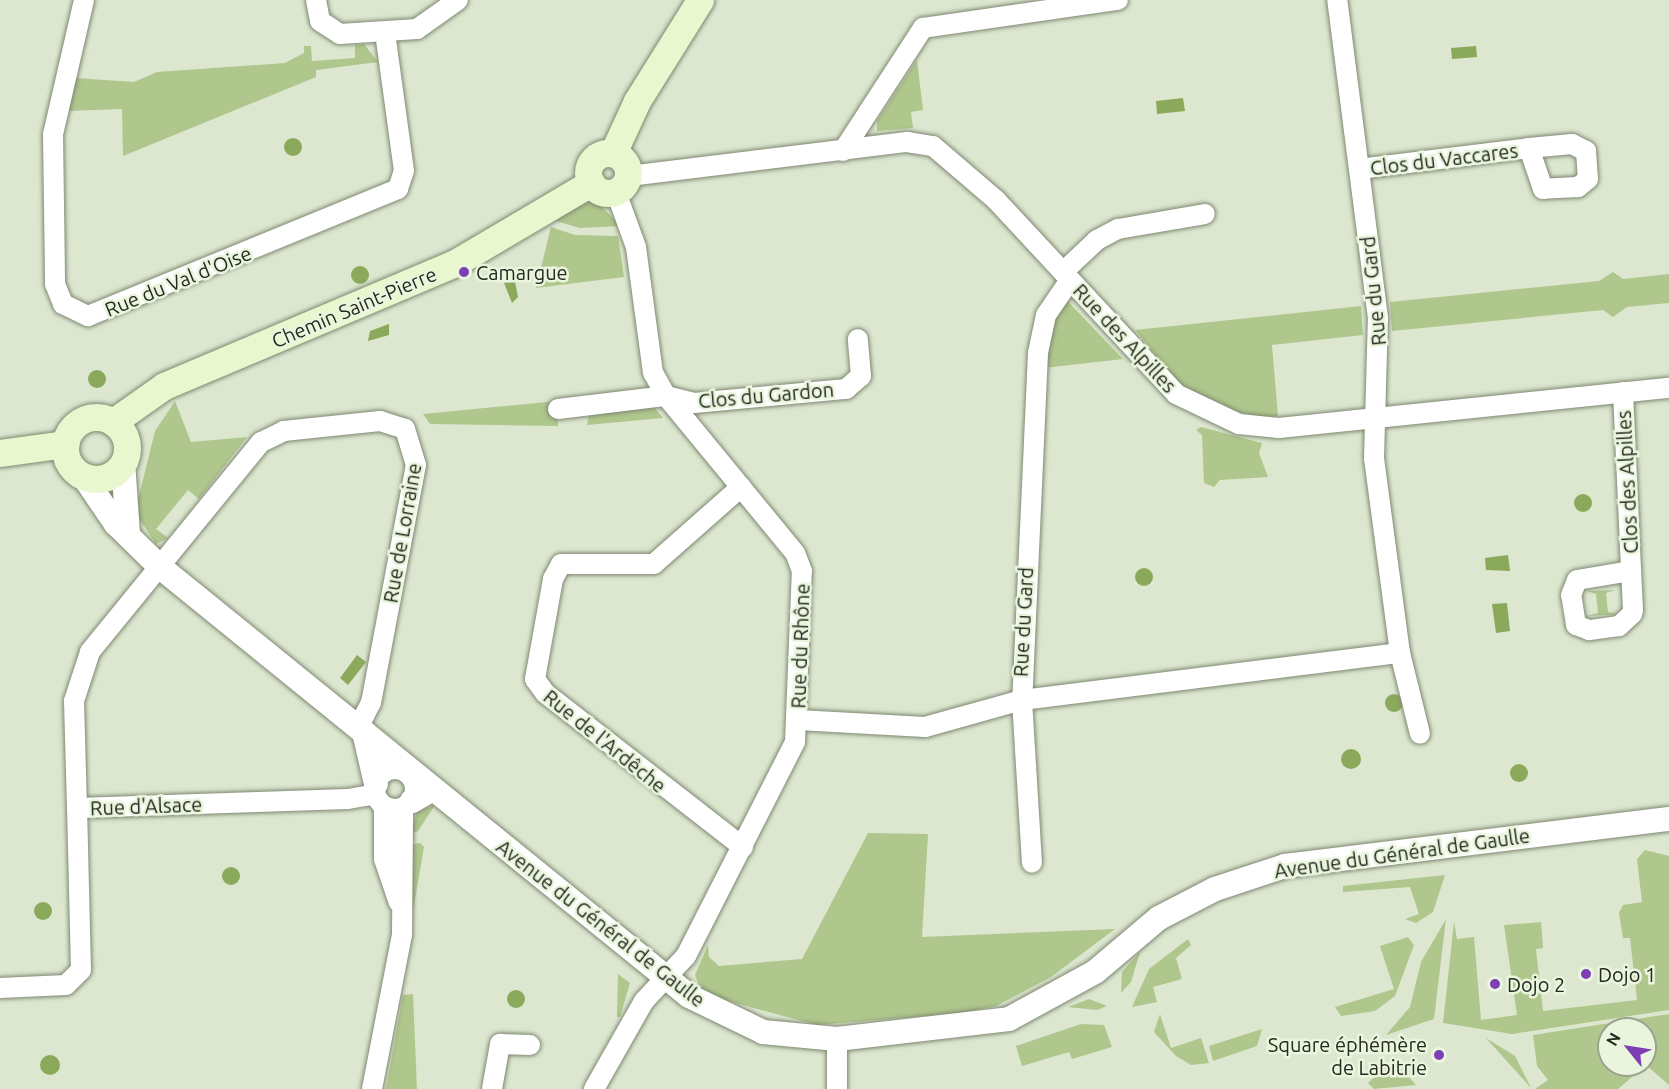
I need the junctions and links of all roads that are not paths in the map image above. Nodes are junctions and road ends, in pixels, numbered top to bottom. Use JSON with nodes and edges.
{"nodes":[{"id":1,"x":84,"y":0,"type":"edge"},
{"id":2,"x":316,"y":0,"type":"edge"},
{"id":3,"x":458,"y":0,"type":"edge"},
{"id":4,"x":700,"y":0,"type":"edge"},
{"id":5,"x":1118,"y":0,"type":"edge"},
{"id":6,"x":1337,"y":0,"type":"edge"},
{"id":7,"x":385,"y":33,"type":"junction"},
{"id":8,"x":1529,"y":148,"type":"dead end"},
{"id":9,"x":843,"y":151,"type":"junction"},
{"id":10,"x":613,"y":153,"type":"junction"},
{"id":11,"x":1359,"y":169,"type":"junction"},
{"id":12,"x":612,"y":184,"type":"junction"},
{"id":13,"x":1205,"y":214,"type":"dead end"},
{"id":14,"x":1066,"y":276,"type":"junction"},
{"id":15,"x":858,"y":339,"type":"dead end"},
{"id":16,"x":1669,"y":388,"type":"edge"},
{"id":17,"x":1623,"y":392,"type":"junction"},
{"id":18,"x":666,"y":396,"type":"junction"},
{"id":19,"x":558,"y":409,"type":"dead end"},
{"id":20,"x":1375,"y":418,"type":"junction"},
{"id":21,"x":113,"y":422,"type":"junction"},
{"id":22,"x":65,"y":444,"type":"junction"},
{"id":23,"x":0,"y":453,"type":"edge"},
{"id":24,"x":123,"y":462,"type":"junction"},
{"id":25,"x":84,"y":477,"type":"junction"},
{"id":26,"x":741,"y":487,"type":"junction"},
{"id":27,"x":129,"y":535,"type":"junction"},
{"id":28,"x":160,"y":567,"type":"junction"},
{"id":29,"x":1631,"y":571,"type":"dead end"},
{"id":30,"x":1400,"y":653,"type":"junction"},
{"id":31,"x":1022,"y":700,"type":"junction"},
{"id":32,"x":798,"y":720,"type":"junction"},
{"id":33,"x":361,"y":730,"type":"junction"},
{"id":34,"x":1420,"y":734,"type":"dead end"},
{"id":35,"x":412,"y":772,"type":"junction"},
{"id":36,"x":433,"y":789,"type":"junction"},
{"id":37,"x":390,"y":799,"type":"junction"},
{"id":38,"x":77,"y":808,"type":"junction"},
{"id":39,"x":1669,"y":819,"type":"edge"},
{"id":40,"x":743,"y":847,"type":"junction"},
{"id":41,"x":1032,"y":863,"type":"dead end"},
{"id":42,"x":666,"y":978,"type":"junction"},
{"id":43,"x":0,"y":988,"type":"edge"},
{"id":44,"x":837,"y":1039,"type":"junction"},
{"id":45,"x":530,"y":1045,"type":"dead end"},
{"id":46,"x":372,"y":1089,"type":"edge"},
{"id":47,"x":492,"y":1089,"type":"edge"},
{"id":48,"x":594,"y":1089,"type":"edge"},
{"id":49,"x":837,"y":1089,"type":"edge"}],
"edges":[{"from":1,"to":7,"type":"street","name":"Rue du Val d'Oise"},
{"from":2,"to":7,"type":"street"},
{"from":3,"to":7,"type":"street"},
{"from":4,"to":10,"type":"main road"},
{"from":5,"to":9,"type":"street"},
{"from":6,"to":11,"type":"street","name":"Rue du Gard"},
{"from":8,"to":11,"type":"street","name":"Clos du Vaccares"},
{"from":9,"to":12,"type":"street","name":"Rue des Alpilles"},
{"from":9,"to":14,"type":"street","name":"Rue des Alpilles"},
{"from":10,"to":12,"type":"main road"},
{"from":10,"to":12,"type":"main road"},
{"from":11,"to":20,"type":"street","name":"Rue du Gard"},
{"from":12,"to":18,"type":"street","name":"Rue du Rhône"},
{"from":12,"to":21,"type":"main road","name":"Chemin Saint-Pierre"},
{"from":13,"to":14,"type":"street","name":"Rue du Gard"},
{"from":14,"to":20,"type":"street","name":"Rue des Alpilles"},
{"from":14,"to":31,"type":"street","name":"Rue du Gard"},
{"from":15,"to":18,"type":"street","name":"Clos du Gardon"},
{"from":16,"to":17,"type":"street","name":"Rue des Alpilles"},
{"from":17,"to":20,"type":"street","name":"Rue des Alpilles"},
{"from":17,"to":29,"type":"street","name":"Clos des Alpilles"},
{"from":18,"to":19,"type":"street"},
{"from":18,"to":26,"type":"street","name":"Rue du Rhône"},
{"from":20,"to":30,"type":"street","name":"Rue du Gard"},
{"from":21,"to":22,"type":"main road"},
{"from":21,"to":24,"type":"main road"},
{"from":22,"to":23,"type":"main road"},
{"from":22,"to":25,"type":"main road"},
{"from":24,"to":25,"type":"main road"},
{"from":24,"to":27,"type":"street"},
{"from":25,"to":27,"type":"street","name":"Avenue du Général de Gaulle"},
{"from":26,"to":32,"type":"street","name":"Rue du Rhône"},
{"from":26,"to":40,"type":"street","name":"Rue de l'Ardêche"},
{"from":27,"to":28,"type":"street","name":"Avenue du Général de Gaulle"},
{"from":28,"to":33,"type":"street","name":"Avenue du Général de Gaulle"},
{"from":28,"to":33,"type":"street","name":"Rue de Lorraine"},
{"from":28,"to":38,"type":"street","name":"Rue d'Alsace"},
{"from":30,"to":31,"type":"street","name":"Rue du Gard"},
{"from":30,"to":34,"type":"street","name":"Rue du Gard"},
{"from":31,"to":32,"type":"street"},
{"from":31,"to":41,"type":"street"},
{"from":32,"to":40,"type":"street","name":"Rue du Rhône"},
{"from":33,"to":35,"type":"street","name":"Avenue du Général de Gaulle"},
{"from":33,"to":37,"type":"street"},
{"from":35,"to":36,"type":"street","name":"Avenue du Général de Gaulle"},
{"from":35,"to":37,"type":"street"},
{"from":35,"to":37,"type":"street","name":"Rue d'Alsace"},
{"from":36,"to":37,"type":"street"},
{"from":36,"to":42,"type":"street","name":"Avenue du Général de Gaulle"},
{"from":37,"to":38,"type":"street","name":"Rue d'Alsace"},
{"from":37,"to":46,"type":"street"},
{"from":38,"to":43,"type":"street"},
{"from":39,"to":44,"type":"street","name":"Avenue du Général de Gaulle"},
{"from":40,"to":42,"type":"street","name":"Rue du Rhône"},
{"from":42,"to":44,"type":"street","name":"Avenue du Général de Gaulle"},
{"from":42,"to":48,"type":"street","name":"Rue du Rhône"},
{"from":44,"to":49,"type":"street"},
{"from":45,"to":47,"type":"street"}]}
